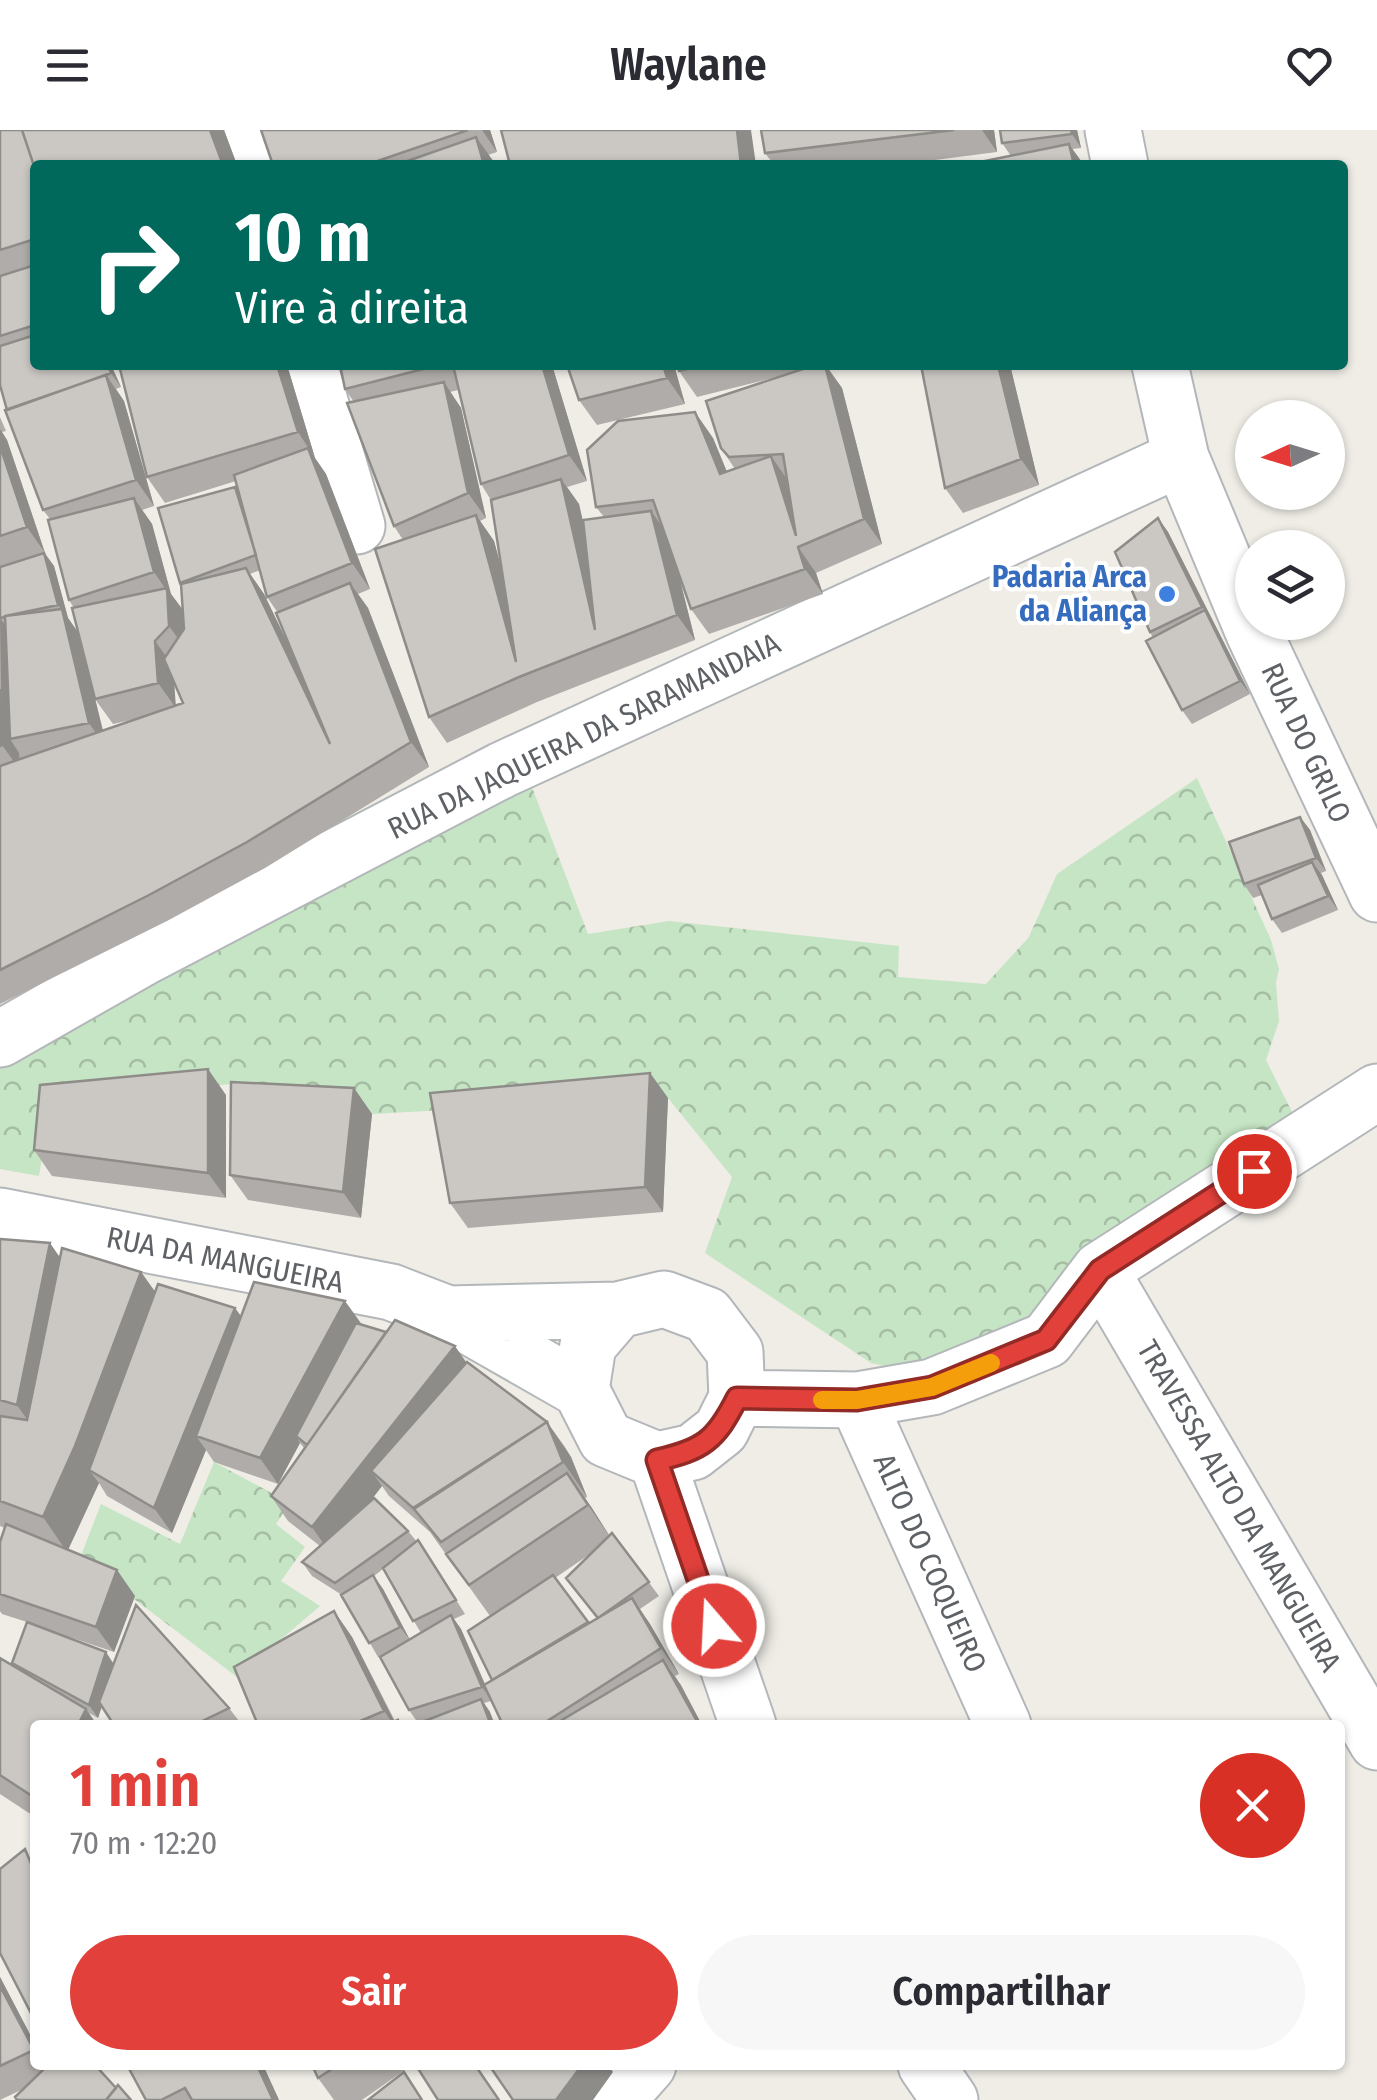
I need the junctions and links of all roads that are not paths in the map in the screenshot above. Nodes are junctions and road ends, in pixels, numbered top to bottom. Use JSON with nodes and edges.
{"nodes":[{"id":1,"x":234,"y":130,"type":"edge"},
{"id":2,"x":1113,"y":130,"type":"edge"},
{"id":3,"x":244,"y":160,"type":"edge"},
{"id":4,"x":1119,"y":160,"type":"edge"},
{"id":5,"x":310,"y":370,"type":"edge"},
{"id":6,"x":1161,"y":370,"type":"edge"},
{"id":7,"x":1181,"y":458,"type":"junction"},
{"id":8,"x":356,"y":526,"type":"dead end"},
{"id":9,"x":1377,"y":894,"type":"edge"},
{"id":10,"x":0,"y":1039,"type":"edge"},
{"id":11,"x":1377,"y":1092,"type":"edge"},
{"id":12,"x":0,"y":1216,"type":"edge"},
{"id":13,"x":1100,"y":1270,"type":"junction"},
{"id":14,"x":618,"y":1310,"type":"junction"},
{"id":15,"x":448,"y":1314,"type":"junction"},
{"id":16,"x":581,"y":1390,"type":"junction"},
{"id":17,"x":737,"y":1398,"type":"junction"},
{"id":18,"x":857,"y":1400,"type":"junction"},
{"id":19,"x":657,"y":1460,"type":"junction"},
{"id":20,"x":746,"y":1720,"type":"edge"},
{"id":21,"x":1001,"y":1720,"type":"edge"},
{"id":22,"x":1377,"y":1742,"type":"edge"},
{"id":23,"x":644,"y":2070,"type":"edge"},
{"id":24,"x":929,"y":2070,"type":"edge"},
{"id":25,"x":618,"y":2100,"type":"edge"},
{"id":26,"x":950,"y":2100,"type":"edge"}],
"edges":[{"from":1,"to":3,"type":"street"},
{"from":2,"to":4,"type":"street"},
{"from":5,"to":8,"type":"street"},
{"from":6,"to":7,"type":"street","name":"RUA DO GRILO"},
{"from":7,"to":9,"type":"street","name":"RUA DO GRILO"},
{"from":7,"to":10,"type":"street","name":"RUA DA JAQUEIRA DA SARAMANDAIA"},
{"from":11,"to":13,"type":"street"},
{"from":12,"to":15,"type":"street","name":"RUA DA MANGUEIRA"},
{"from":13,"to":18,"type":"street"},
{"from":13,"to":22,"type":"street","name":"TRAVESSA ALTO DA MANGUEIRA"},
{"from":14,"to":15,"type":"street","name":"RUA DA MANGUEIRA"},
{"from":14,"to":16,"type":"street"},
{"from":14,"to":17,"type":"street"},
{"from":15,"to":16,"type":"street","name":"RUA DA MANGUEIRA"},
{"from":16,"to":19,"type":"street"},
{"from":17,"to":18,"type":"street"},
{"from":17,"to":19,"type":"street"},
{"from":18,"to":21,"type":"street","name":"ALTO DO COQUEIRO"},
{"from":19,"to":20,"type":"street"},
{"from":23,"to":25,"type":"street"},
{"from":24,"to":26,"type":"street"}]}
